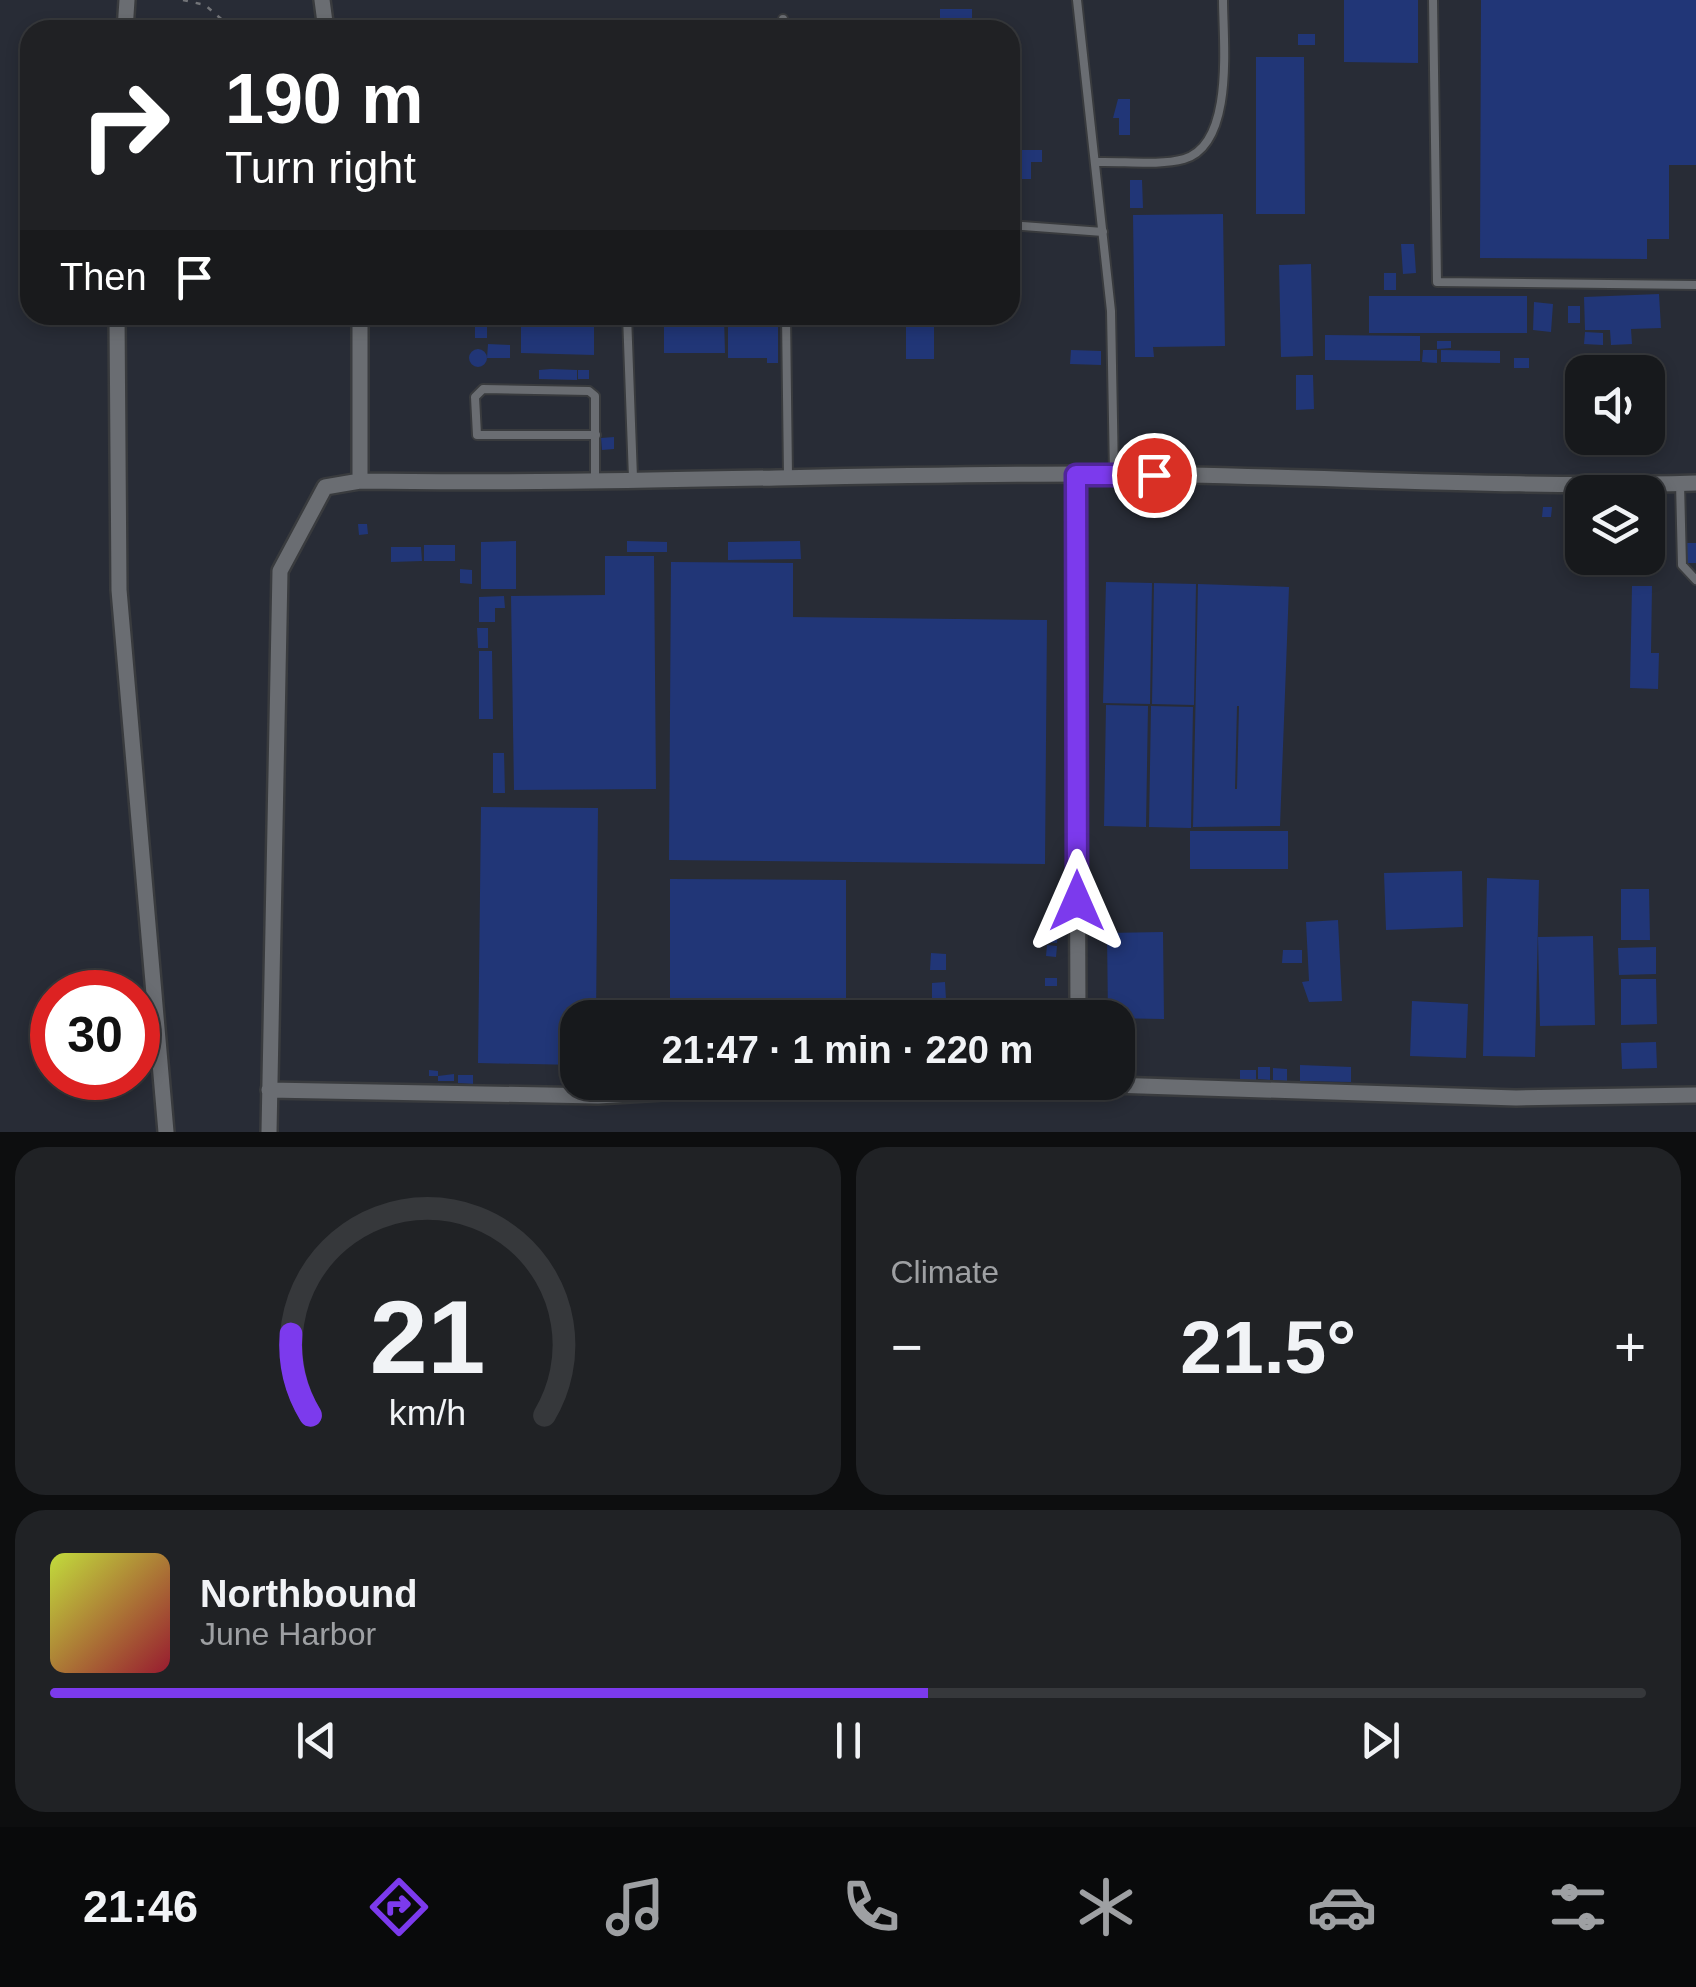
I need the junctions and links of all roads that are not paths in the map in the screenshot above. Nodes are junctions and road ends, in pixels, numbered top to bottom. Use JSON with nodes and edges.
{"nodes":[{"id":1,"x":1077,"y":0,"type":"edge"},
{"id":2,"x":1223,"y":0,"type":"edge"},
{"id":3,"x":1433,"y":0,"type":"edge"},
{"id":4,"x":1097,"y":162,"type":"junction"},
{"id":5,"x":1020,"y":226,"type":"edge"},
{"id":6,"x":1104,"y":232,"type":"junction"},
{"id":7,"x":1696,"y":285,"type":"edge"},
{"id":8,"x":117,"y":325,"type":"edge"},
{"id":9,"x":360,"y":325,"type":"edge"},
{"id":10,"x":626,"y":325,"type":"edge"},
{"id":11,"x":786,"y":325,"type":"edge"},
{"id":12,"x":596,"y":435,"type":"junction"},
{"id":13,"x":1114,"y":474,"type":"junction"},
{"id":14,"x":1076,"y":475,"type":"junction"},
{"id":15,"x":788,"y":477,"type":"junction"},
{"id":16,"x":360,"y":481,"type":"junction"},
{"id":17,"x":634,"y":483,"type":"junction"},
{"id":18,"x":1688,"y":483,"type":"edge"},
{"id":19,"x":596,"y":484,"type":"junction"},
{"id":20,"x":1696,"y":580,"type":"edge"},
{"id":21,"x":1078,"y":1000,"type":"edge"},
{"id":22,"x":1135,"y":1086,"type":"edge"},
{"id":23,"x":269,"y":1090,"type":"junction"},
{"id":24,"x":560,"y":1096,"type":"edge"},
{"id":25,"x":1696,"y":1096,"type":"edge"},
{"id":26,"x":166,"y":1132,"type":"edge"},
{"id":27,"x":270,"y":1132,"type":"edge"}],
"edges":[{"from":1,"to":4,"type":"lane"},
{"from":2,"to":4,"type":"lane"},
{"from":3,"to":7,"type":"lane"},
{"from":4,"to":6,"type":"lane"},
{"from":5,"to":6,"type":"lane"},
{"from":6,"to":13,"type":"lane"},
{"from":8,"to":26,"type":"street"},
{"from":9,"to":16,"type":"street"},
{"from":10,"to":17,"type":"lane"},
{"from":11,"to":15,"type":"lane"},
{"from":12,"to":12,"type":"lane"},
{"from":12,"to":19,"type":"lane"},
{"from":13,"to":14,"type":"street"},
{"from":13,"to":18,"type":"street"},
{"from":14,"to":15,"type":"street"},
{"from":14,"to":21,"type":"street"},
{"from":15,"to":17,"type":"street"},
{"from":16,"to":19,"type":"street"},
{"from":16,"to":23,"type":"street"},
{"from":17,"to":19,"type":"street"},
{"from":18,"to":20,"type":"lane"},
{"from":22,"to":25,"type":"street"},
{"from":23,"to":24,"type":"street"},
{"from":23,"to":27,"type":"street"}]}
